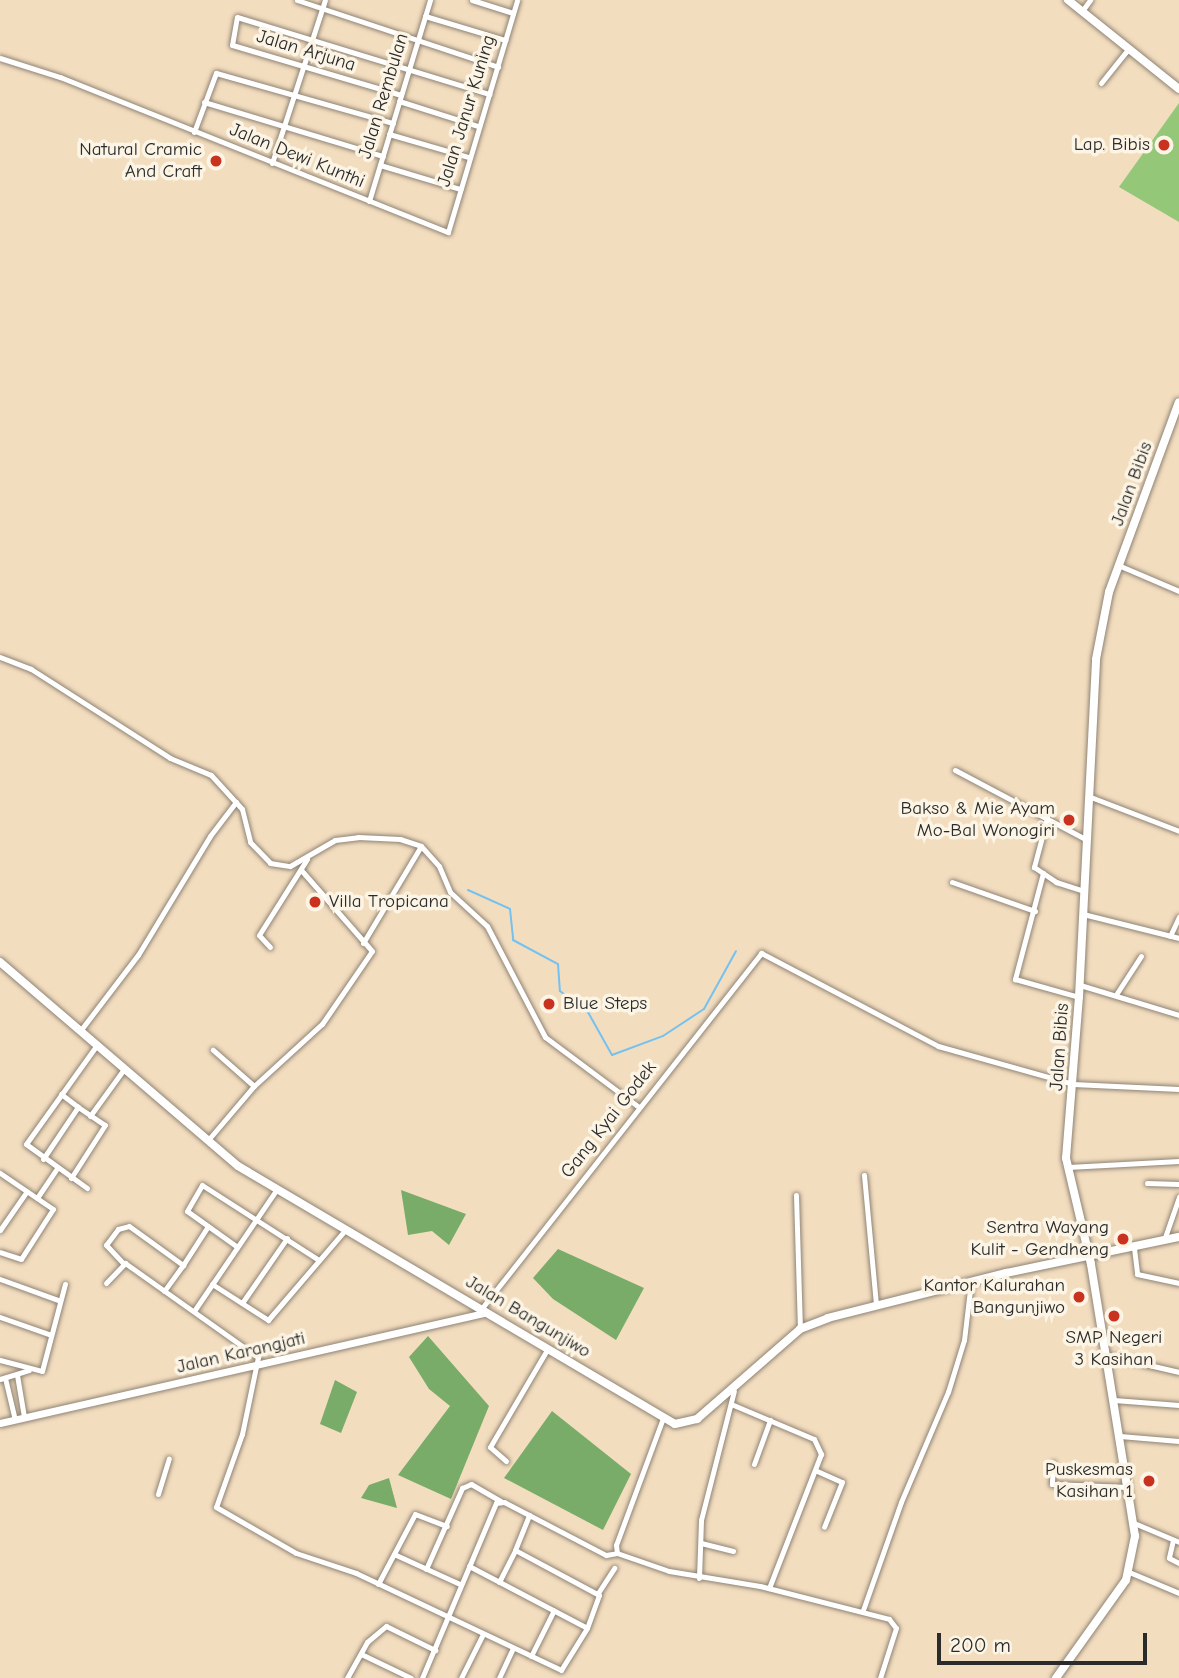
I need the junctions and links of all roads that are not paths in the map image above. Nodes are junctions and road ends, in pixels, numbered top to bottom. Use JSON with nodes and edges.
{"nodes":[{"id":1,"x":297,"y":0,"type":"edge"},
{"id":2,"x":325,"y":0,"type":"edge"},
{"id":3,"x":430,"y":0,"type":"edge"},
{"id":4,"x":472,"y":0,"type":"edge"},
{"id":5,"x":517,"y":0,"type":"edge"},
{"id":6,"x":1068,"y":0,"type":"edge"},
{"id":7,"x":1090,"y":0,"type":"edge"},
{"id":8,"x":322,"y":8,"type":"junction"},
{"id":9,"x":1082,"y":12,"type":"junction"},
{"id":10,"x":513,"y":13,"type":"junction"},
{"id":11,"x":425,"y":16,"type":"junction"},
{"id":12,"x":312,"y":39,"type":"junction"},
{"id":13,"x":505,"y":40,"type":"junction"},
{"id":14,"x":417,"y":42,"type":"junction"},
{"id":15,"x":1129,"y":48,"type":"junction"},
{"id":16,"x":0,"y":58,"type":"edge"},
{"id":17,"x":498,"y":67,"type":"junction"},
{"id":18,"x":303,"y":68,"type":"junction"},
{"id":19,"x":409,"y":69,"type":"junction"},
{"id":20,"x":1101,"y":83,"type":"dead end"},
{"id":21,"x":1179,"y":89,"type":"edge"},
{"id":22,"x":489,"y":94,"type":"junction"},
{"id":23,"x":294,"y":96,"type":"junction"},
{"id":24,"x":400,"y":98,"type":"junction"},
{"id":25,"x":204,"y":102,"type":"junction"},
{"id":26,"x":393,"y":123,"type":"junction"},
{"id":27,"x":478,"y":126,"type":"junction"},
{"id":28,"x":284,"y":127,"type":"junction"},
{"id":29,"x":194,"y":132,"type":"junction"},
{"id":30,"x":389,"y":134,"type":"junction"},
{"id":31,"x":383,"y":156,"type":"junction"},
{"id":32,"x":468,"y":158,"type":"junction"},
{"id":33,"x":272,"y":163,"type":"junction"},
{"id":34,"x":380,"y":164,"type":"junction"},
{"id":35,"x":460,"y":189,"type":"junction"},
{"id":36,"x":369,"y":201,"type":"junction"},
{"id":37,"x":448,"y":232,"type":"joint"},
{"id":38,"x":1179,"y":402,"type":"edge"},
{"id":39,"x":1118,"y":565,"type":"junction"},
{"id":40,"x":1179,"y":590,"type":"edge"},
{"id":41,"x":0,"y":657,"type":"edge"},
{"id":42,"x":955,"y":770,"type":"dead end"},
{"id":43,"x":1088,"y":796,"type":"junction"},
{"id":44,"x":236,"y":802,"type":"junction"},
{"id":45,"x":1047,"y":818,"type":"junction"},
{"id":46,"x":1179,"y":831,"type":"edge"},
{"id":47,"x":1087,"y":840,"type":"junction"},
{"id":48,"x":421,"y":846,"type":"junction"},
{"id":49,"x":307,"y":859,"type":"junction"},
{"id":50,"x":301,"y":870,"type":"junction"},
{"id":51,"x":1043,"y":873,"type":"junction"},
{"id":52,"x":952,"y":882,"type":"dead end"},
{"id":53,"x":1084,"y":891,"type":"junction"},
{"id":54,"x":1035,"y":911,"type":"junction"},
{"id":55,"x":1083,"y":914,"type":"junction"},
{"id":56,"x":1179,"y":917,"type":"edge"},
{"id":57,"x":1170,"y":936,"type":"junction"},
{"id":58,"x":1179,"y":938,"type":"edge"},
{"id":59,"x":363,"y":943,"type":"junction"},
{"id":60,"x":270,"y":947,"type":"dead end"},
{"id":61,"x":1142,"y":956,"type":"dead end"},
{"id":62,"x":0,"y":962,"type":"edge"},
{"id":63,"x":1080,"y":985,"type":"junction"},
{"id":64,"x":1117,"y":993,"type":"junction"},
{"id":65,"x":1079,"y":997,"type":"junction"},
{"id":66,"x":1179,"y":1015,"type":"edge"},
{"id":67,"x":80,"y":1031,"type":"junction"},
{"id":68,"x":97,"y":1045,"type":"junction"},
{"id":69,"x":213,"y":1050,"type":"dead end"},
{"id":70,"x":124,"y":1069,"type":"junction"},
{"id":71,"x":1179,"y":1083,"type":"edge"},
{"id":72,"x":1073,"y":1084,"type":"junction"},
{"id":73,"x":254,"y":1086,"type":"junction"},
{"id":74,"x":1176,"y":1089,"type":"edge"},
{"id":75,"x":61,"y":1094,"type":"junction"},
{"id":76,"x":78,"y":1107,"type":"junction"},
{"id":77,"x":639,"y":1107,"type":"junction"},
{"id":78,"x":90,"y":1115,"type":"junction"},
{"id":79,"x":208,"y":1140,"type":"junction"},
{"id":80,"x":43,"y":1159,"type":"junction"},
{"id":81,"x":1179,"y":1161,"type":"edge"},
{"id":82,"x":1068,"y":1167,"type":"junction"},
{"id":83,"x":57,"y":1168,"type":"junction"},
{"id":84,"x":0,"y":1172,"type":"edge"},
{"id":85,"x":864,"y":1175,"type":"dead end"},
{"id":86,"x":71,"y":1178,"type":"junction"},
{"id":87,"x":1147,"y":1183,"type":"dead end"},
{"id":88,"x":1179,"y":1184,"type":"edge"},
{"id":89,"x":88,"y":1188,"type":"dead end"},
{"id":90,"x":277,"y":1189,"type":"junction"},
{"id":91,"x":27,"y":1191,"type":"junction"},
{"id":92,"x":796,"y":1195,"type":"dead end"},
{"id":93,"x":1179,"y":1197,"type":"edge"},
{"id":94,"x":37,"y":1198,"type":"junction"},
{"id":95,"x":256,"y":1218,"type":"junction"},
{"id":96,"x":208,"y":1226,"type":"junction"},
{"id":97,"x":346,"y":1229,"type":"junction"},
{"id":98,"x":0,"y":1230,"type":"edge"},
{"id":99,"x":1179,"y":1237,"type":"edge"},
{"id":100,"x":287,"y":1238,"type":"junction"},
{"id":101,"x":1164,"y":1240,"type":"junction"},
{"id":102,"x":236,"y":1246,"type":"junction"},
{"id":103,"x":1134,"y":1248,"type":"junction"},
{"id":104,"x":0,"y":1252,"type":"edge"},
{"id":105,"x":1089,"y":1256,"type":"junction"},
{"id":106,"x":319,"y":1260,"type":"junction"},
{"id":107,"x":123,"y":1263,"type":"junction"},
{"id":108,"x":183,"y":1265,"type":"junction"},
{"id":109,"x":0,"y":1279,"type":"edge"},
{"id":110,"x":971,"y":1281,"type":"junction"},
{"id":111,"x":106,"y":1283,"type":"dead end"},
{"id":112,"x":1179,"y":1283,"type":"edge"},
{"id":113,"x":65,"y":1284,"type":"dead end"},
{"id":114,"x":212,"y":1284,"type":"junction"},
{"id":115,"x":164,"y":1291,"type":"junction"},
{"id":116,"x":58,"y":1300,"type":"junction"},
{"id":117,"x":242,"y":1303,"type":"junction"},
{"id":118,"x":876,"y":1304,"type":"junction"},
{"id":119,"x":486,"y":1310,"type":"junction"},
{"id":120,"x":194,"y":1311,"type":"junction"},
{"id":121,"x":0,"y":1317,"type":"edge"},
{"id":122,"x":800,"y":1329,"type":"junction"},
{"id":123,"x":51,"y":1335,"type":"junction"},
{"id":124,"x":548,"y":1348,"type":"junction"},
{"id":125,"x":1106,"y":1355,"type":"junction"},
{"id":126,"x":0,"y":1360,"type":"edge"},
{"id":127,"x":260,"y":1364,"type":"junction"},
{"id":128,"x":29,"y":1370,"type":"junction"},
{"id":129,"x":1179,"y":1372,"type":"edge"},
{"id":130,"x":17,"y":1375,"type":"junction"},
{"id":131,"x":3,"y":1379,"type":"edge"},
{"id":132,"x":734,"y":1391,"type":"junction"},
{"id":133,"x":1114,"y":1400,"type":"junction"},
{"id":134,"x":731,"y":1404,"type":"junction"},
{"id":135,"x":1179,"y":1405,"type":"edge"},
{"id":136,"x":24,"y":1417,"type":"junction"},
{"id":137,"x":663,"y":1418,"type":"junction"},
{"id":138,"x":15,"y":1420,"type":"junction"},
{"id":139,"x":770,"y":1420,"type":"junction"},
{"id":140,"x":0,"y":1423,"type":"edge"},
{"id":141,"x":1120,"y":1436,"type":"junction"},
{"id":142,"x":1179,"y":1441,"type":"edge"},
{"id":143,"x":169,"y":1459,"type":"dead end"},
{"id":144,"x":506,"y":1461,"type":"dead end"},
{"id":145,"x":1053,"y":1463,"type":"dead end"},
{"id":146,"x":754,"y":1464,"type":"dead end"},
{"id":147,"x":817,"y":1471,"type":"junction"},
{"id":148,"x":1128,"y":1487,"type":"junction"},
{"id":149,"x":158,"y":1494,"type":"dead end"},
{"id":150,"x":500,"y":1501,"type":"junction"},
{"id":151,"x":529,"y":1515,"type":"junction"},
{"id":152,"x":1134,"y":1523,"type":"junction"},
{"id":153,"x":447,"y":1526,"type":"junction"},
{"id":154,"x":824,"y":1527,"type":"dead end"},
{"id":155,"x":1176,"y":1541,"type":"edge"},
{"id":156,"x":701,"y":1543,"type":"junction"},
{"id":157,"x":515,"y":1550,"type":"junction"},
{"id":158,"x":733,"y":1551,"type":"dead end"},
{"id":159,"x":617,"y":1553,"type":"junction"},
{"id":160,"x":396,"y":1555,"type":"junction"},
{"id":161,"x":1179,"y":1563,"type":"edge"},
{"id":162,"x":469,"y":1566,"type":"junction"},
{"id":163,"x":614,"y":1568,"type":"dead end"},
{"id":164,"x":426,"y":1569,"type":"junction"},
{"id":165,"x":1129,"y":1572,"type":"junction"},
{"id":166,"x":699,"y":1578,"type":"junction"},
{"id":167,"x":499,"y":1581,"type":"junction"},
{"id":168,"x":378,"y":1584,"type":"junction"},
{"id":169,"x":460,"y":1584,"type":"junction"},
{"id":170,"x":769,"y":1588,"type":"junction"},
{"id":171,"x":598,"y":1593,"type":"junction"},
{"id":172,"x":1179,"y":1593,"type":"edge"},
{"id":173,"x":554,"y":1610,"type":"junction"},
{"id":174,"x":863,"y":1610,"type":"junction"},
{"id":175,"x":450,"y":1618,"type":"junction"},
{"id":176,"x":587,"y":1628,"type":"junction"},
{"id":177,"x":482,"y":1633,"type":"junction"},
{"id":178,"x":513,"y":1648,"type":"junction"},
{"id":179,"x":435,"y":1650,"type":"junction"},
{"id":180,"x":361,"y":1654,"type":"junction"},
{"id":181,"x":531,"y":1656,"type":"junction"},
{"id":182,"x":563,"y":1670,"type":"junction"},
{"id":183,"x":347,"y":1678,"type":"edge"},
{"id":184,"x":411,"y":1678,"type":"edge"},
{"id":185,"x":422,"y":1678,"type":"edge"},
{"id":186,"x":461,"y":1678,"type":"edge"},
{"id":187,"x":499,"y":1678,"type":"edge"},
{"id":188,"x":562,"y":1678,"type":"edge"},
{"id":189,"x":880,"y":1678,"type":"edge"},
{"id":190,"x":1056,"y":1678,"type":"edge"}],
"edges":[{"from":1,"to":8,"type":"street"},
{"from":2,"to":8,"type":"street"},
{"from":3,"to":11,"type":"street","name":"Jalan Rembulan"},
{"from":4,"to":10,"type":"street"},
{"from":5,"to":10,"type":"street","name":"Jalan Janur Kuning"},
{"from":6,"to":9,"type":"main road"},
{"from":7,"to":9,"type":"street"},
{"from":8,"to":12,"type":"street"},
{"from":8,"to":14,"type":"street"},
{"from":9,"to":15,"type":"main road"},
{"from":10,"to":13,"type":"street","name":"Jalan Janur Kuning"},
{"from":11,"to":13,"type":"street"},
{"from":11,"to":14,"type":"street","name":"Jalan Rembulan"},
{"from":12,"to":18,"type":"street"},
{"from":12,"to":18,"type":"street","name":"Jalan Arjuna"},
{"from":12,"to":19,"type":"street"},
{"from":13,"to":17,"type":"street","name":"Jalan Janur Kuning"},
{"from":14,"to":17,"type":"street"},
{"from":14,"to":19,"type":"street","name":"Jalan Rembulan"},
{"from":15,"to":20,"type":"street"},
{"from":15,"to":21,"type":"main road"},
{"from":16,"to":29,"type":"street","name":"Jalan Dewi Kunthi"},
{"from":17,"to":22,"type":"street","name":"Jalan Janur Kuning"},
{"from":18,"to":23,"type":"street"},
{"from":18,"to":24,"type":"street","name":"Jalan Arjuna"},
{"from":19,"to":22,"type":"street"},
{"from":19,"to":24,"type":"street","name":"Jalan Rembulan"},
{"from":22,"to":27,"type":"street","name":"Jalan Janur Kuning"},
{"from":23,"to":25,"type":"street"},
{"from":23,"to":26,"type":"street"},
{"from":23,"to":28,"type":"street"},
{"from":24,"to":26,"type":"street","name":"Jalan Rembulan"},
{"from":24,"to":27,"type":"street","name":"Jalan Arjuna"},
{"from":25,"to":28,"type":"street"},
{"from":25,"to":29,"type":"street"},
{"from":26,"to":30,"type":"street","name":"Jalan Rembulan"},
{"from":27,"to":32,"type":"street","name":"Jalan Janur Kuning"},
{"from":28,"to":31,"type":"street"},
{"from":28,"to":33,"type":"street"},
{"from":29,"to":33,"type":"street","name":"Jalan Dewi Kunthi"},
{"from":30,"to":31,"type":"street","name":"Jalan Rembulan"},
{"from":30,"to":32,"type":"street"},
{"from":31,"to":34,"type":"street","name":"Jalan Rembulan"},
{"from":32,"to":35,"type":"street","name":"Jalan Janur Kuning"},
{"from":33,"to":36,"type":"street","name":"Jalan Dewi Kunthi"},
{"from":34,"to":35,"type":"street"},
{"from":34,"to":36,"type":"street","name":"Jalan Rembulan"},
{"from":35,"to":37,"type":"street","name":"Jalan Janur Kuning"},
{"from":36,"to":37,"type":"street","name":"Jalan Dewi Kunthi"},
{"from":38,"to":39,"type":"main road","name":"Jalan Bibis"},
{"from":39,"to":40,"type":"street"},
{"from":39,"to":43,"type":"main road","name":"Jalan Bibis"},
{"from":41,"to":44,"type":"street"},
{"from":42,"to":45,"type":"street"},
{"from":43,"to":46,"type":"street"},
{"from":43,"to":47,"type":"main road","name":"Jalan Bibis"},
{"from":44,"to":49,"type":"street"},
{"from":44,"to":67,"type":"street"},
{"from":45,"to":47,"type":"street"},
{"from":45,"to":51,"type":"street"},
{"from":47,"to":53,"type":"main road","name":"Jalan Bibis"},
{"from":48,"to":49,"type":"street"},
{"from":48,"to":59,"type":"street"},
{"from":48,"to":77,"type":"street"},
{"from":49,"to":50,"type":"street"},
{"from":50,"to":59,"type":"street"},
{"from":50,"to":60,"type":"street"},
{"from":51,"to":53,"type":"street"},
{"from":51,"to":54,"type":"street"},
{"from":52,"to":54,"type":"street"},
{"from":53,"to":55,"type":"main road","name":"Jalan Bibis"},
{"from":54,"to":65,"type":"street"},
{"from":55,"to":57,"type":"street"},
{"from":55,"to":63,"type":"main road","name":"Jalan Bibis"},
{"from":56,"to":57,"type":"street"},
{"from":57,"to":58,"type":"street"},
{"from":59,"to":73,"type":"street"},
{"from":61,"to":64,"type":"street"},
{"from":62,"to":67,"type":"main road","name":"Jalan Bangunjiwo"},
{"from":63,"to":64,"type":"street"},
{"from":63,"to":65,"type":"main road","name":"Jalan Bibis"},
{"from":64,"to":66,"type":"street"},
{"from":65,"to":72,"type":"main road","name":"Jalan Bibis"},
{"from":67,"to":68,"type":"main road","name":"Jalan Bangunjiwo"},
{"from":68,"to":70,"type":"main road","name":"Jalan Bangunjiwo"},
{"from":68,"to":75,"type":"street"},
{"from":69,"to":73,"type":"street"},
{"from":70,"to":78,"type":"street"},
{"from":70,"to":79,"type":"main road","name":"Jalan Bangunjiwo"},
{"from":71,"to":74,"type":"street"},
{"from":72,"to":74,"type":"street"},
{"from":72,"to":77,"type":"street","name":"Gang Kyai Godek"},
{"from":72,"to":82,"type":"main road","name":"Jalan Bibis"},
{"from":73,"to":79,"type":"street"},
{"from":75,"to":76,"type":"street"},
{"from":75,"to":80,"type":"street"},
{"from":76,"to":78,"type":"street"},
{"from":76,"to":80,"type":"street"},
{"from":77,"to":119,"type":"street","name":"Gang Kyai Godek"},
{"from":78,"to":86,"type":"street"},
{"from":79,"to":90,"type":"main road","name":"Jalan Bangunjiwo"},
{"from":80,"to":83,"type":"street"},
{"from":81,"to":82,"type":"street"},
{"from":82,"to":105,"type":"main road","name":"Jalan Bibis"},
{"from":83,"to":86,"type":"street"},
{"from":83,"to":94,"type":"street"},
{"from":84,"to":91,"type":"street"},
{"from":85,"to":118,"type":"street"},
{"from":86,"to":89,"type":"street"},
{"from":87,"to":88,"type":"street"},
{"from":90,"to":95,"type":"street"},
{"from":90,"to":97,"type":"main road","name":"Jalan Bangunjiwo"},
{"from":91,"to":94,"type":"street"},
{"from":91,"to":98,"type":"street"},
{"from":92,"to":122,"type":"street"},
{"from":93,"to":101,"type":"street"},
{"from":94,"to":104,"type":"street"},
{"from":95,"to":96,"type":"street"},
{"from":95,"to":100,"type":"street"},
{"from":95,"to":102,"type":"street"},
{"from":96,"to":102,"type":"street"},
{"from":96,"to":108,"type":"street"},
{"from":97,"to":106,"type":"street"},
{"from":97,"to":119,"type":"main road","name":"Jalan Bangunjiwo"},
{"from":99,"to":101,"type":"main road","name":"Jalan Bangunjiwo"},
{"from":100,"to":106,"type":"street"},
{"from":100,"to":117,"type":"street"},
{"from":101,"to":103,"type":"main road","name":"Jalan Bangunjiwo"},
{"from":102,"to":114,"type":"street"},
{"from":103,"to":105,"type":"main road","name":"Jalan Bangunjiwo"},
{"from":103,"to":112,"type":"street"},
{"from":105,"to":110,"type":"main road","name":"Jalan Bangunjiwo"},
{"from":105,"to":125,"type":"main road","name":"Jalan Bibis"},
{"from":106,"to":117,"type":"street"},
{"from":107,"to":108,"type":"street"},
{"from":107,"to":111,"type":"street"},
{"from":107,"to":115,"type":"street"},
{"from":108,"to":115,"type":"street"},
{"from":109,"to":116,"type":"street"},
{"from":110,"to":118,"type":"main road","name":"Jalan Bangunjiwo"},
{"from":110,"to":174,"type":"street"},
{"from":113,"to":116,"type":"street"},
{"from":114,"to":117,"type":"street"},
{"from":114,"to":120,"type":"street"},
{"from":115,"to":120,"type":"street"},
{"from":116,"to":123,"type":"street"},
{"from":118,"to":122,"type":"main road","name":"Jalan Bangunjiwo"},
{"from":119,"to":124,"type":"main road","name":"Jalan Bangunjiwo"},
{"from":119,"to":127,"type":"street","name":"Jalan Karangjati"},
{"from":120,"to":127,"type":"street"},
{"from":121,"to":123,"type":"street"},
{"from":122,"to":132,"type":"main road","name":"Jalan Bangunjiwo"},
{"from":123,"to":128,"type":"street"},
{"from":124,"to":137,"type":"main road","name":"Jalan Bangunjiwo"},
{"from":124,"to":144,"type":"street"},
{"from":125,"to":129,"type":"street"},
{"from":125,"to":133,"type":"main road","name":"Jalan Bibis"},
{"from":126,"to":128,"type":"street"},
{"from":127,"to":136,"type":"street","name":"Jalan Karangjati"},
{"from":127,"to":168,"type":"street"},
{"from":128,"to":130,"type":"street"},
{"from":130,"to":131,"type":"street"},
{"from":130,"to":136,"type":"street"},
{"from":131,"to":138,"type":"street"},
{"from":132,"to":134,"type":"street"},
{"from":132,"to":137,"type":"main road","name":"Jalan Bangunjiwo"},
{"from":133,"to":135,"type":"street"},
{"from":133,"to":141,"type":"main road","name":"Jalan Bibis"},
{"from":134,"to":139,"type":"street"},
{"from":134,"to":156,"type":"street"},
{"from":136,"to":138,"type":"street","name":"Jalan Karangjati"},
{"from":137,"to":159,"type":"street"},
{"from":138,"to":140,"type":"street","name":"Jalan Karangjati"},
{"from":139,"to":146,"type":"street"},
{"from":139,"to":147,"type":"street"},
{"from":141,"to":142,"type":"street"},
{"from":141,"to":148,"type":"main road","name":"Jalan Bibis"},
{"from":143,"to":149,"type":"street"},
{"from":145,"to":148,"type":"street"},
{"from":147,"to":154,"type":"street"},
{"from":147,"to":170,"type":"street"},
{"from":148,"to":152,"type":"main road","name":"Jalan Bibis"},
{"from":150,"to":151,"type":"street"},
{"from":150,"to":153,"type":"street"},
{"from":150,"to":162,"type":"street"},
{"from":151,"to":157,"type":"street"},
{"from":151,"to":159,"type":"street"},
{"from":152,"to":155,"type":"street"},
{"from":152,"to":165,"type":"main road","name":"Jalan Bibis"},
{"from":153,"to":160,"type":"street"},
{"from":153,"to":164,"type":"street"},
{"from":155,"to":161,"type":"street"},
{"from":156,"to":158,"type":"street"},
{"from":156,"to":166,"type":"street"},
{"from":157,"to":167,"type":"street"},
{"from":157,"to":171,"type":"street"},
{"from":159,"to":166,"type":"street"},
{"from":160,"to":164,"type":"street"},
{"from":160,"to":168,"type":"street"},
{"from":162,"to":167,"type":"street"},
{"from":162,"to":169,"type":"street"},
{"from":163,"to":171,"type":"street"},
{"from":164,"to":169,"type":"street"},
{"from":165,"to":172,"type":"street"},
{"from":165,"to":190,"type":"main road","name":"Jalan Bibis"},
{"from":166,"to":170,"type":"street"},
{"from":167,"to":173,"type":"street"},
{"from":168,"to":175,"type":"street"},
{"from":169,"to":175,"type":"street"},
{"from":170,"to":174,"type":"street"},
{"from":171,"to":176,"type":"street"},
{"from":173,"to":176,"type":"street"},
{"from":173,"to":181,"type":"street"},
{"from":174,"to":189,"type":"street"},
{"from":175,"to":177,"type":"street"},
{"from":175,"to":179,"type":"street"},
{"from":176,"to":182,"type":"street"},
{"from":177,"to":178,"type":"street"},
{"from":177,"to":186,"type":"street"},
{"from":178,"to":181,"type":"street"},
{"from":178,"to":187,"type":"street"},
{"from":179,"to":180,"type":"street"},
{"from":179,"to":185,"type":"street"},
{"from":180,"to":183,"type":"street"},
{"from":180,"to":184,"type":"street"},
{"from":181,"to":182,"type":"street"},
{"from":182,"to":188,"type":"street"}]}
